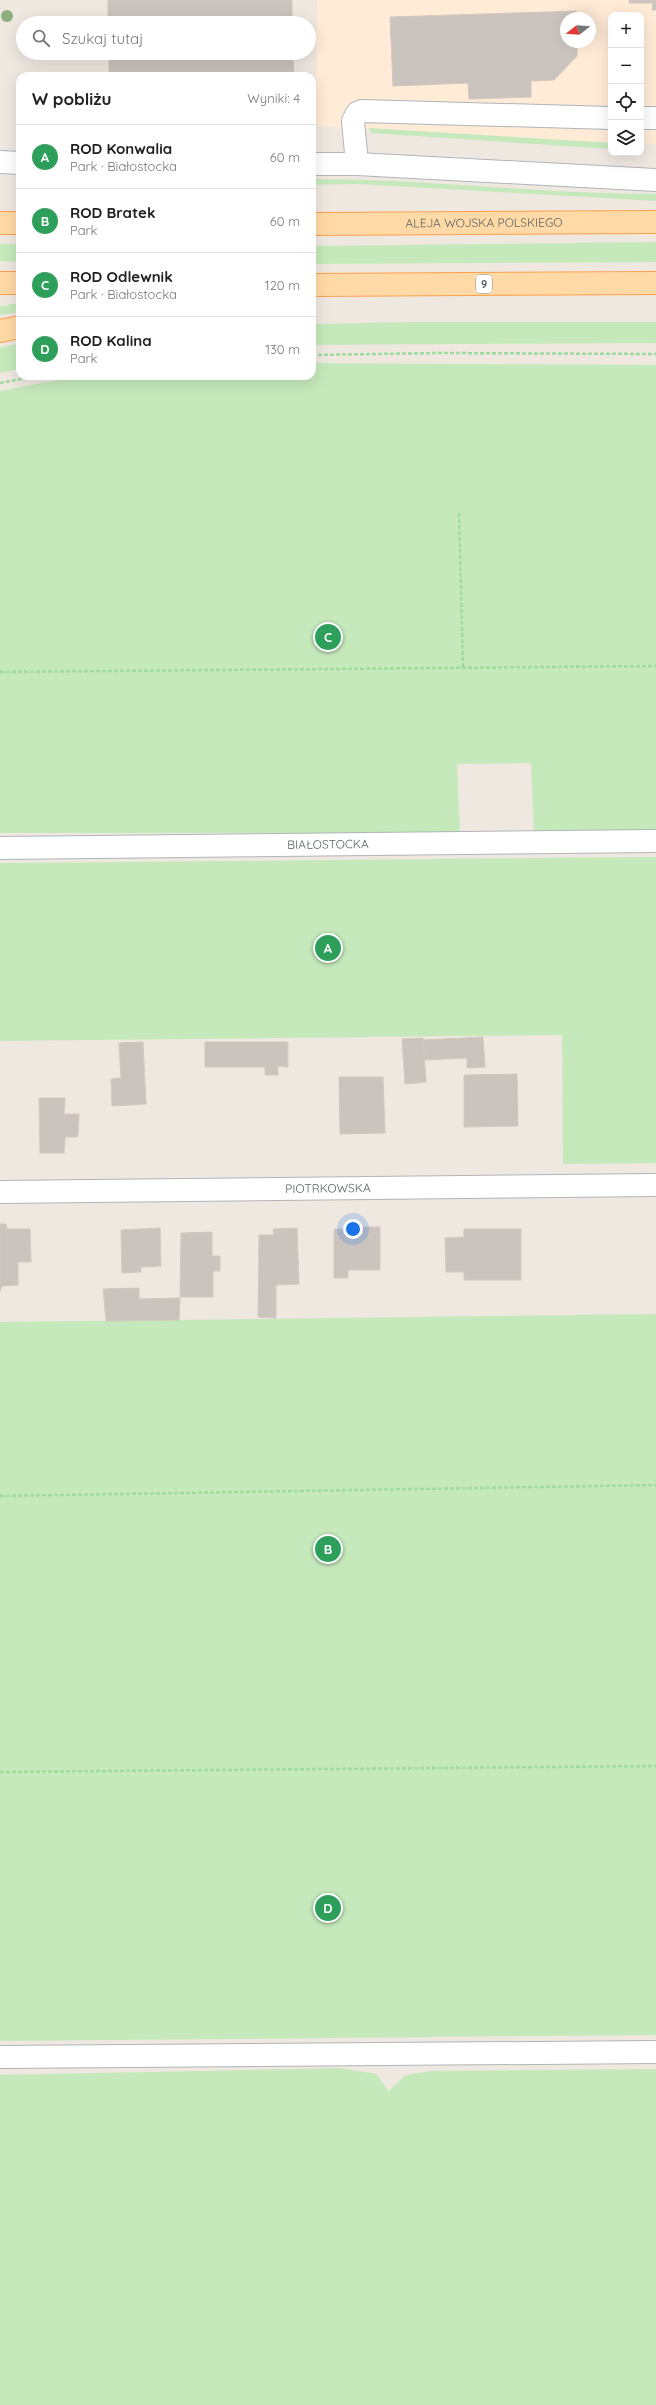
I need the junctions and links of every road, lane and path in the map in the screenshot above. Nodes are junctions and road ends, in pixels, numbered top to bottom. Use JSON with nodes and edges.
{"nodes":[{"id":1,"x":608,"y":118,"type":"edge"},
{"id":2,"x":644,"y":118,"type":"edge"},
{"id":3,"x":656,"y":118,"type":"edge"},
{"id":4,"x":0,"y":162,"type":"edge"},
{"id":5,"x":16,"y":163,"type":"edge"},
{"id":6,"x":316,"y":164,"type":"edge"},
{"id":7,"x":357,"y":164,"type":"junction"},
{"id":8,"x":656,"y":180,"type":"edge"},
{"id":9,"x":656,"y":222,"type":"edge"},
{"id":10,"x":316,"y":224,"type":"edge"},
{"id":11,"x":0,"y":283,"type":"edge"},
{"id":12,"x":16,"y":283,"type":"edge"},
{"id":13,"x":656,"y":284,"type":"edge"},
{"id":14,"x":316,"y":285,"type":"edge"},
{"id":15,"x":16,"y":329,"type":"edge"},
{"id":16,"x":0,"y":331,"type":"edge"},
{"id":17,"x":656,"y":354,"type":"edge"},
{"id":18,"x":316,"y":355,"type":"edge"},
{"id":19,"x":16,"y":380,"type":"edge"},
{"id":20,"x":0,"y":383,"type":"edge"},
{"id":21,"x":459,"y":513,"type":"dead end"},
{"id":22,"x":656,"y":666,"type":"edge"},
{"id":23,"x":463,"y":668,"type":"junction"},
{"id":24,"x":0,"y":672,"type":"edge"},
{"id":25,"x":656,"y":842,"type":"edge"},
{"id":26,"x":0,"y":848,"type":"edge"},
{"id":27,"x":656,"y":1185,"type":"edge"},
{"id":28,"x":0,"y":1192,"type":"edge"},
{"id":29,"x":656,"y":1485,"type":"edge"},
{"id":30,"x":0,"y":1496,"type":"edge"},
{"id":31,"x":656,"y":1766,"type":"edge"},
{"id":32,"x":0,"y":1772,"type":"edge"},
{"id":33,"x":656,"y":2052,"type":"edge"},
{"id":34,"x":0,"y":2057,"type":"edge"}],
"edges":[{"from":1,"to":7,"type":"street"},
{"from":2,"to":3,"type":"street"},
{"from":4,"to":5,"type":"street"},
{"from":6,"to":7,"type":"street"},
{"from":7,"to":8,"type":"street"},
{"from":9,"to":10,"type":"main road","name":"ALEJA WOJSKA POLSKIEGO"},
{"from":11,"to":12,"type":"main road"},
{"from":13,"to":14,"type":"main road","number":"9"},
{"from":15,"to":16,"type":"main road"},
{"from":17,"to":18,"type":"path"},
{"from":19,"to":20,"type":"path"},
{"from":21,"to":23,"type":"path"},
{"from":22,"to":23,"type":"path"},
{"from":23,"to":24,"type":"path"},
{"from":25,"to":26,"type":"street","name":"BIAŁOSTOCKA"},
{"from":27,"to":28,"type":"street","name":"PIOTRKOWSKA"},
{"from":29,"to":30,"type":"path"},
{"from":31,"to":32,"type":"path"},
{"from":33,"to":34,"type":"street"}]}
